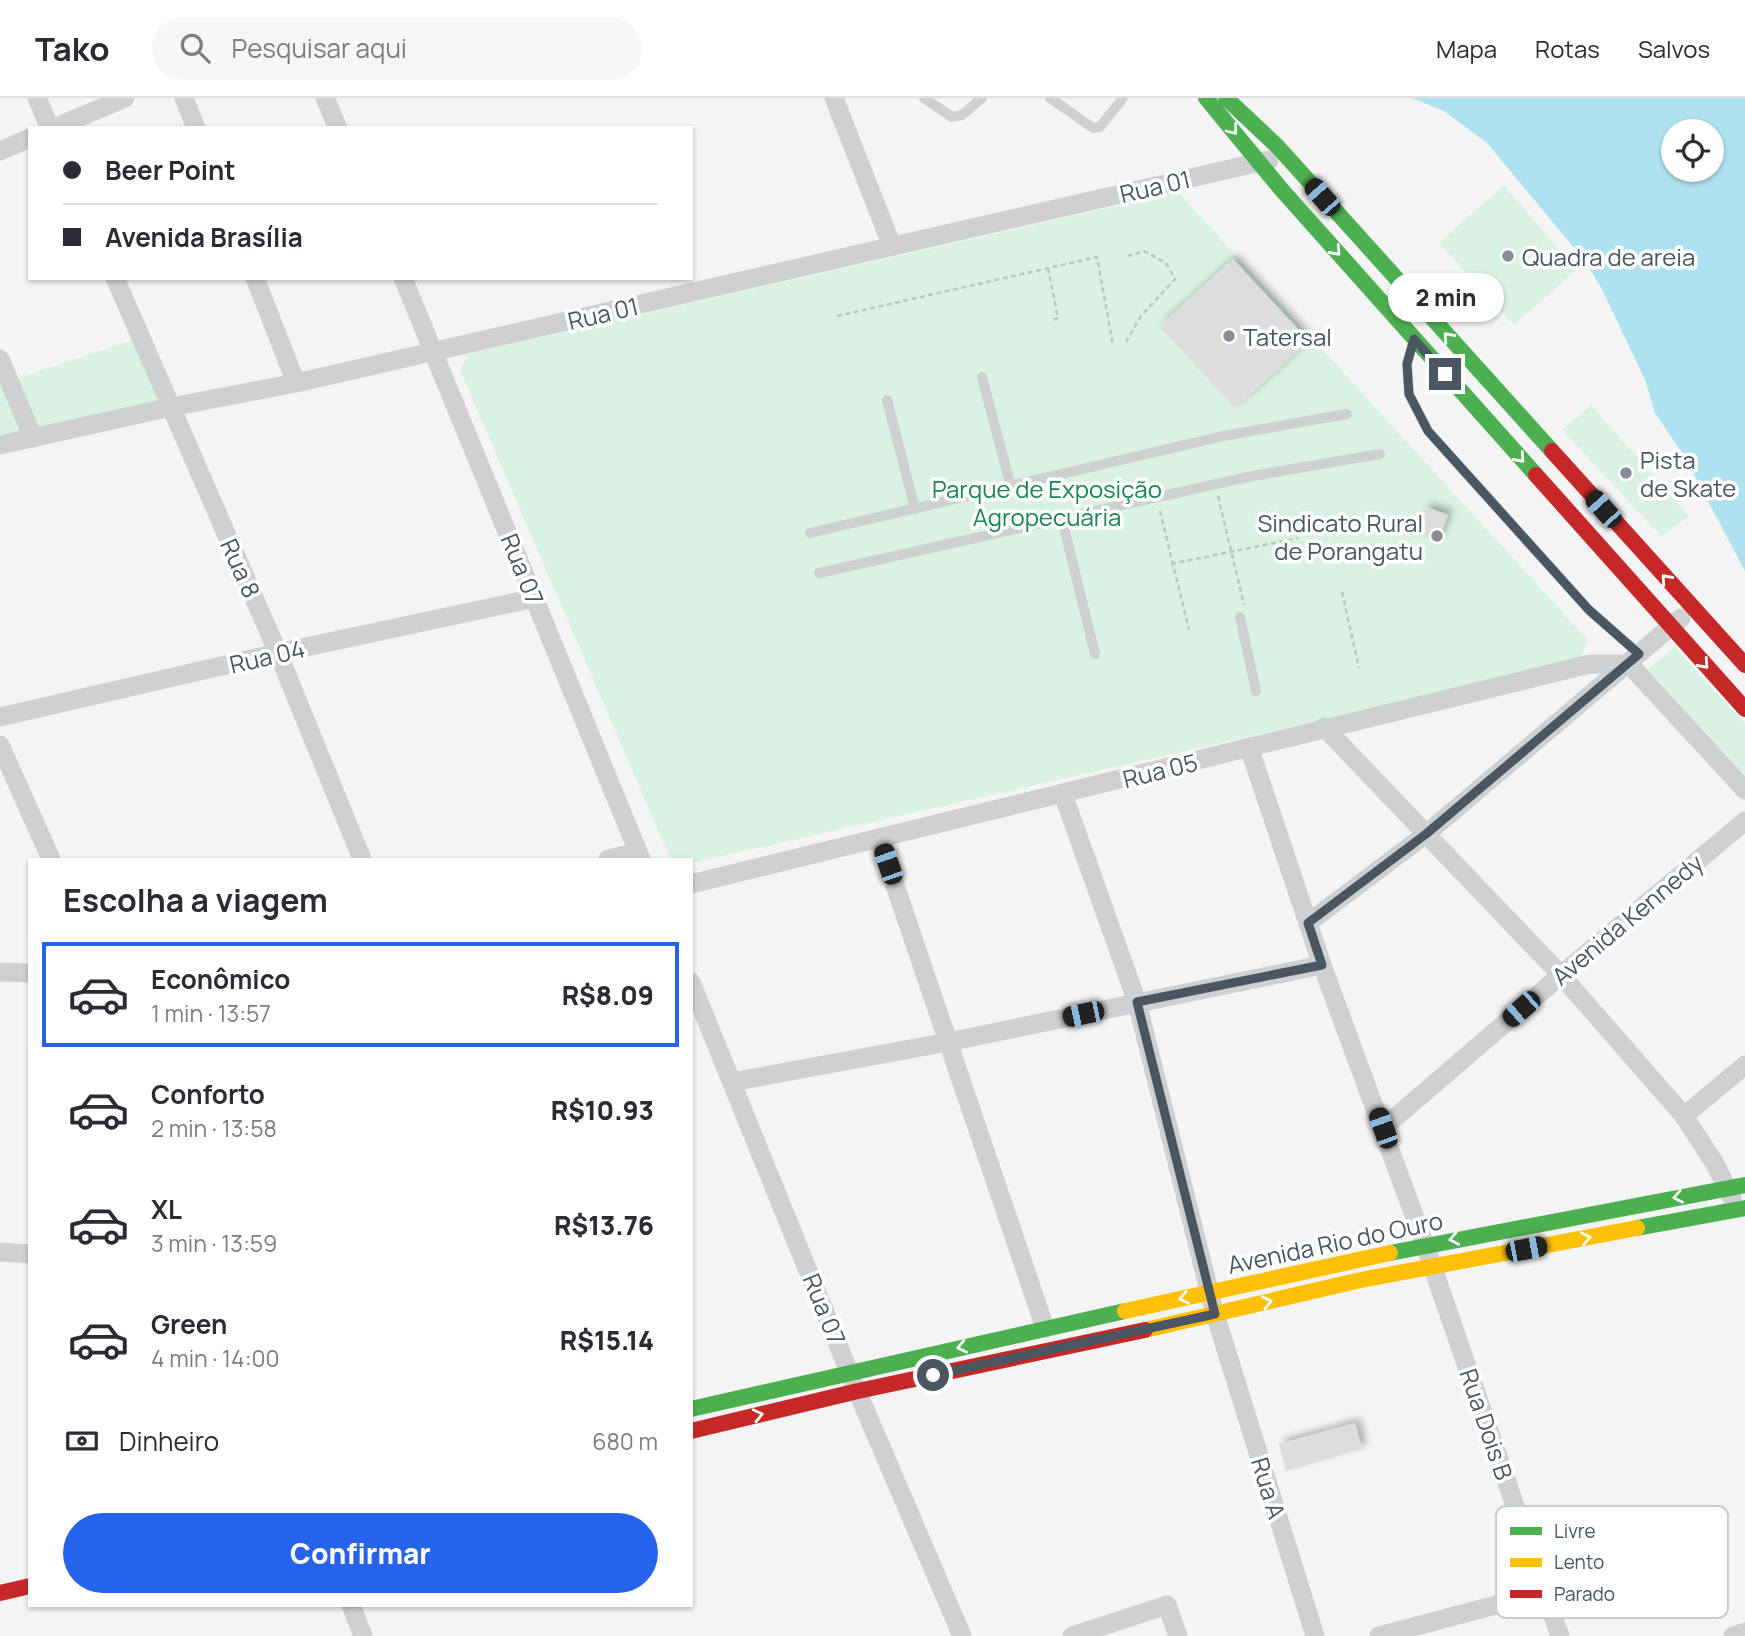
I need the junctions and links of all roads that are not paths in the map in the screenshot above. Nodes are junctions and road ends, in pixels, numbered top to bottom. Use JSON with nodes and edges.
{"nodes":[{"id":1,"x":37,"y":98,"type":"edge"},
{"id":2,"x":125,"y":98,"type":"edge"},
{"id":3,"x":184,"y":98,"type":"edge"},
{"id":4,"x":325,"y":98,"type":"edge"},
{"id":5,"x":834,"y":98,"type":"edge"},
{"id":6,"x":925,"y":98,"type":"edge"},
{"id":7,"x":982,"y":98,"type":"edge"},
{"id":8,"x":1050,"y":98,"type":"edge"},
{"id":9,"x":1123,"y":98,"type":"edge"},
{"id":10,"x":1206,"y":98,"type":"edge"},
{"id":11,"x":1226,"y":98,"type":"edge"},
{"id":12,"x":51,"y":126,"type":"edge"},
{"id":13,"x":57,"y":126,"type":"edge"},
{"id":14,"x":194,"y":126,"type":"edge"},
{"id":15,"x":337,"y":126,"type":"edge"},
{"id":16,"x":28,"y":139,"type":"edge"},
{"id":17,"x":0,"y":151,"type":"edge"},
{"id":18,"x":1282,"y":152,"type":"junction"},
{"id":19,"x":1259,"y":163,"type":"junction"},
{"id":20,"x":1306,"y":179,"type":"junction"},
{"id":21,"x":1281,"y":190,"type":"junction"},
{"id":22,"x":892,"y":246,"type":"junction"},
{"id":23,"x":1380,"y":262,"type":"junction"},
{"id":24,"x":1360,"y":278,"type":"junction"},
{"id":25,"x":116,"y":280,"type":"edge"},
{"id":26,"x":256,"y":280,"type":"edge"},
{"id":27,"x":404,"y":280,"type":"edge"},
{"id":28,"x":1427,"y":315,"type":"junction"},
{"id":29,"x":1414,"y":339,"type":"junction"},
{"id":30,"x":433,"y":352,"type":"junction"},
{"id":31,"x":0,"y":359,"type":"edge"},
{"id":32,"x":982,"y":377,"type":"dead end"},
{"id":33,"x":296,"y":383,"type":"junction"},
{"id":34,"x":887,"y":400,"type":"dead end"},
{"id":35,"x":171,"y":407,"type":"junction"},
{"id":36,"x":1514,"y":410,"type":"junction"},
{"id":37,"x":1347,"y":414,"type":"dead end"},
{"id":38,"x":1492,"y":426,"type":"junction"},
{"id":39,"x":33,"y":438,"type":"junction"},
{"id":40,"x":0,"y":445,"type":"edge"},
{"id":41,"x":1380,"y":454,"type":"dead end"},
{"id":42,"x":1011,"y":487,"type":"junction"},
{"id":43,"x":915,"y":509,"type":"junction"},
{"id":44,"x":1062,"y":519,"type":"junction"},
{"id":45,"x":810,"y":533,"type":"dead end"},
{"id":46,"x":819,"y":573,"type":"dead end"},
{"id":47,"x":535,"y":598,"type":"junction"},
{"id":48,"x":1692,"y":608,"type":"junction"},
{"id":49,"x":1243,"y":616,"type":"road end"},
{"id":50,"x":1671,"y":627,"type":"junction"},
{"id":51,"x":278,"y":653,"type":"junction"},
{"id":52,"x":1095,"y":654,"type":"dead end"},
{"id":53,"x":1634,"y":659,"type":"junction"},
{"id":54,"x":1745,"y":665,"type":"edge"},
{"id":55,"x":1256,"y":691,"type":"dead end"},
{"id":56,"x":1745,"y":709,"type":"edge"},
{"id":57,"x":0,"y":717,"type":"edge"},
{"id":58,"x":1324,"y":727,"type":"junction"},
{"id":59,"x":0,"y":745,"type":"edge"},
{"id":60,"x":1249,"y":747,"type":"junction"},
{"id":61,"x":1745,"y":790,"type":"edge"},
{"id":62,"x":1063,"y":794,"type":"junction"},
{"id":63,"x":1745,"y":821,"type":"edge"},
{"id":64,"x":1426,"y":834,"type":"junction"},
{"id":65,"x":879,"y":838,"type":"junction"},
{"id":66,"x":640,"y":855,"type":"edge"},
{"id":67,"x":51,"y":858,"type":"edge"},
{"id":68,"x":362,"y":858,"type":"edge"},
{"id":69,"x":616,"y":858,"type":"edge"},
{"id":70,"x":693,"y":884,"type":"edge"},
{"id":71,"x":1308,"y":923,"type":"junction"},
{"id":72,"x":1322,"y":965,"type":"junction"},
{"id":73,"x":0,"y":972,"type":"edge"},
{"id":74,"x":28,"y":973,"type":"edge"},
{"id":75,"x":1560,"y":975,"type":"junction"},
{"id":76,"x":693,"y":987,"type":"edge"},
{"id":77,"x":1137,"y":1002,"type":"junction"},
{"id":78,"x":948,"y":1042,"type":"junction"},
{"id":79,"x":1745,"y":1065,"type":"edge"},
{"id":80,"x":732,"y":1082,"type":"junction"},
{"id":81,"x":1684,"y":1116,"type":"junction"},
{"id":82,"x":1383,"y":1128,"type":"junction"},
{"id":83,"x":1736,"y":1186,"type":"edge"},
{"id":84,"x":1742,"y":1208,"type":"edge"},
{"id":85,"x":1546,"y":1222,"type":"junction"},
{"id":86,"x":1425,"y":1245,"type":"junction"},
{"id":87,"x":1549,"y":1245,"type":"junction"},
{"id":88,"x":0,"y":1252,"type":"edge"},
{"id":89,"x":28,"y":1254,"type":"edge"},
{"id":90,"x":1432,"y":1266,"type":"junction"},
{"id":91,"x":1210,"y":1292,"type":"junction"},
{"id":92,"x":1215,"y":1314,"type":"junction"},
{"id":93,"x":1045,"y":1328,"type":"junction"},
{"id":94,"x":1003,"y":1338,"type":"junction"},
{"id":95,"x":1009,"y":1359,"type":"junction"},
{"id":96,"x":849,"y":1371,"type":"junction"},
{"id":97,"x":804,"y":1382,"type":"junction"},
{"id":98,"x":858,"y":1391,"type":"junction"},
{"id":99,"x":810,"y":1403,"type":"junction"},
{"id":100,"x":693,"y":1409,"type":"edge"},
{"id":101,"x":693,"y":1431,"type":"edge"},
{"id":102,"x":1515,"y":1506,"type":"edge"},
{"id":103,"x":28,"y":1586,"type":"edge"},
{"id":104,"x":0,"y":1593,"type":"edge"},
{"id":105,"x":1496,"y":1605,"type":"edge"},
{"id":106,"x":352,"y":1607,"type":"edge"},
{"id":107,"x":1554,"y":1618,"type":"edge"},
{"id":108,"x":1745,"y":1632,"type":"edge"},
{"id":109,"x":363,"y":1636,"type":"edge"},
{"id":110,"x":962,"y":1636,"type":"edge"},
{"id":111,"x":1072,"y":1636,"type":"edge"},
{"id":112,"x":1178,"y":1636,"type":"edge"},
{"id":113,"x":1315,"y":1636,"type":"edge"},
{"id":114,"x":1379,"y":1636,"type":"edge"},
{"id":115,"x":1560,"y":1636,"type":"edge"},
{"id":116,"x":1733,"y":1636,"type":"edge"}],
"edges":[{"from":1,"to":12,"type":"street"},
{"from":2,"to":13,"type":"street"},
{"from":3,"to":14,"type":"street"},
{"from":4,"to":15,"type":"street"},
{"from":5,"to":22,"type":"street"},
{"from":6,"to":7,"type":"lane"},
{"from":8,"to":9,"type":"lane"},
{"from":10,"to":19,"type":"main road","one_way":true},
{"from":11,"to":18,"type":"main road"},
{"from":16,"to":17,"type":"street"},
{"from":18,"to":19,"type":"street","name":"Rua 01"},
{"from":18,"to":20,"type":"main road"},
{"from":19,"to":21,"type":"main road"},
{"from":19,"to":22,"type":"street","name":"Rua 01"},
{"from":20,"to":21,"type":"main road"},
{"from":20,"to":23,"type":"main road"},
{"from":21,"to":24,"type":"main road","one_way":true},
{"from":22,"to":30,"type":"street","name":"Rua 01"},
{"from":23,"to":24,"type":"main road"},
{"from":23,"to":28,"type":"main road"},
{"from":24,"to":29,"type":"main road"},
{"from":25,"to":35,"type":"street","name":"Rua 8"},
{"from":26,"to":33,"type":"street"},
{"from":27,"to":30,"type":"street","name":"Rua 07"},
{"from":28,"to":29,"type":"lane"},
{"from":36,"to":28,"type":"main road","one_way":true},
{"from":29,"to":38,"type":"main road"},
{"from":29,"to":53,"type":"lane"},
{"from":30,"to":33,"type":"street","name":"Rua 01"},
{"from":30,"to":47,"type":"street","name":"Rua 07"},
{"from":31,"to":39,"type":"street"},
{"from":32,"to":42,"type":"lane"},
{"from":33,"to":35,"type":"street","name":"Rua 01"},
{"from":34,"to":43,"type":"lane"},
{"from":35,"to":39,"type":"street","name":"Rua 01"},
{"from":35,"to":51,"type":"street","name":"Rua 8"},
{"from":36,"to":38,"type":"main road"},
{"from":48,"to":36,"type":"main road","one_way":true},
{"from":37,"to":42,"type":"lane"},
{"from":38,"to":50,"type":"main road","one_way":true},
{"from":39,"to":40,"type":"street","name":"Rua 01"},
{"from":41,"to":44,"type":"lane"},
{"from":42,"to":43,"type":"lane"},
{"from":43,"to":45,"type":"lane"},
{"from":44,"to":46,"type":"lane"},
{"from":44,"to":52,"type":"lane"},
{"from":47,"to":51,"type":"street","name":"Rua 04"},
{"from":47,"to":66,"type":"street","name":"Rua 07"},
{"from":48,"to":50,"type":"street"},
{"from":48,"to":54,"type":"main road"},
{"from":49,"to":55,"type":"lane"},
{"from":50,"to":53,"type":"street"},
{"from":50,"to":56,"type":"main road","one_way":true},
{"from":51,"to":57,"type":"street","name":"Rua 04"},
{"from":51,"to":68,"type":"street","name":"Rua 8"},
{"from":53,"to":58,"type":"street","name":"Rua 05"},
{"from":53,"to":61,"type":"street"},
{"from":53,"to":64,"type":"street"},
{"from":58,"to":60,"type":"street","name":"Rua 05"},
{"from":58,"to":64,"type":"street"},
{"from":59,"to":67,"type":"street"},
{"from":60,"to":62,"type":"street","name":"Rua 05"},
{"from":60,"to":71,"type":"street","name":"Rua Dois B"},
{"from":62,"to":65,"type":"street","name":"Rua 05"},
{"from":62,"to":77,"type":"street","name":"Rua A"},
{"from":63,"to":75,"type":"street","name":"Avenida Kennedy"},
{"from":64,"to":71,"type":"street"},
{"from":64,"to":75,"type":"street"},
{"from":65,"to":70,"type":"street","name":"Rua 05"},
{"from":65,"to":78,"type":"street"},
{"from":66,"to":69,"type":"street"},
{"from":71,"to":72,"type":"street","name":"Rua Dois B"},
{"from":72,"to":77,"type":"street"},
{"from":72,"to":82,"type":"street","name":"Rua Dois B"},
{"from":73,"to":74,"type":"street"},
{"from":75,"to":81,"type":"street"},
{"from":75,"to":82,"type":"street","name":"Avenida Kennedy"},
{"from":76,"to":80,"type":"street","name":"Rua 07"},
{"from":77,"to":78,"type":"street"},
{"from":77,"to":91,"type":"street","name":"Rua A"},
{"from":78,"to":80,"type":"street"},
{"from":78,"to":93,"type":"street"},
{"from":79,"to":81,"type":"street"},
{"from":80,"to":96,"type":"street","name":"Rua 07"},
{"from":81,"to":83,"type":"street"},
{"from":82,"to":86,"type":"street","name":"Rua Dois B"},
{"from":83,"to":84,"type":"street"},
{"from":83,"to":85,"type":"main road","name":"Avenida Rio do Ouro","one_way":true},
{"from":87,"to":84,"type":"main road","name":"Avenida Rio do Ouro","one_way":true},
{"from":85,"to":86,"type":"main road","name":"Avenida Rio do Ouro","one_way":true},
{"from":85,"to":87,"type":"main road"},
{"from":86,"to":90,"type":"street","name":"Rua Dois B"},
{"from":86,"to":91,"type":"main road","name":"Avenida Rio do Ouro"},
{"from":87,"to":90,"type":"main road","name":"Avenida Rio do Ouro"},
{"from":88,"to":89,"type":"street"},
{"from":92,"to":90,"type":"main road","name":"Avenida Rio do Ouro","one_way":true},
{"from":90,"to":102,"type":"street","name":"Rua Dois B"},
{"from":91,"to":92,"type":"street","name":"Rua A"},
{"from":91,"to":93,"type":"main road","name":"Avenida Rio do Ouro","one_way":true},
{"from":92,"to":95,"type":"main road","name":"Avenida Rio do Ouro"},
{"from":92,"to":113,"type":"street","name":"Rua A"},
{"from":93,"to":94,"type":"main road","name":"Avenida Rio do Ouro"},
{"from":94,"to":95,"type":"main road"},
{"from":94,"to":96,"type":"main road","name":"Avenida Rio do Ouro","one_way":true},
{"from":95,"to":98,"type":"main road","name":"Avenida Rio do Ouro"},
{"from":96,"to":97,"type":"main road","name":"Avenida Rio do Ouro"},
{"from":96,"to":98,"type":"street","name":"Rua 07"},
{"from":97,"to":99,"type":"main road"},
{"from":97,"to":100,"type":"main road","name":"Avenida Rio do Ouro"},
{"from":98,"to":99,"type":"main road","name":"Avenida Rio do Ouro"},
{"from":98,"to":110,"type":"street","name":"Rua 07"},
{"from":101,"to":99,"type":"main road","name":"Avenida Rio do Ouro","one_way":true},
{"from":103,"to":104,"type":"main road"},
{"from":105,"to":114,"type":"street"},
{"from":106,"to":109,"type":"street"},
{"from":107,"to":115,"type":"street","name":"Rua Dois B"},
{"from":108,"to":116,"type":"street"},
{"from":111,"to":112,"type":"street"}]}
